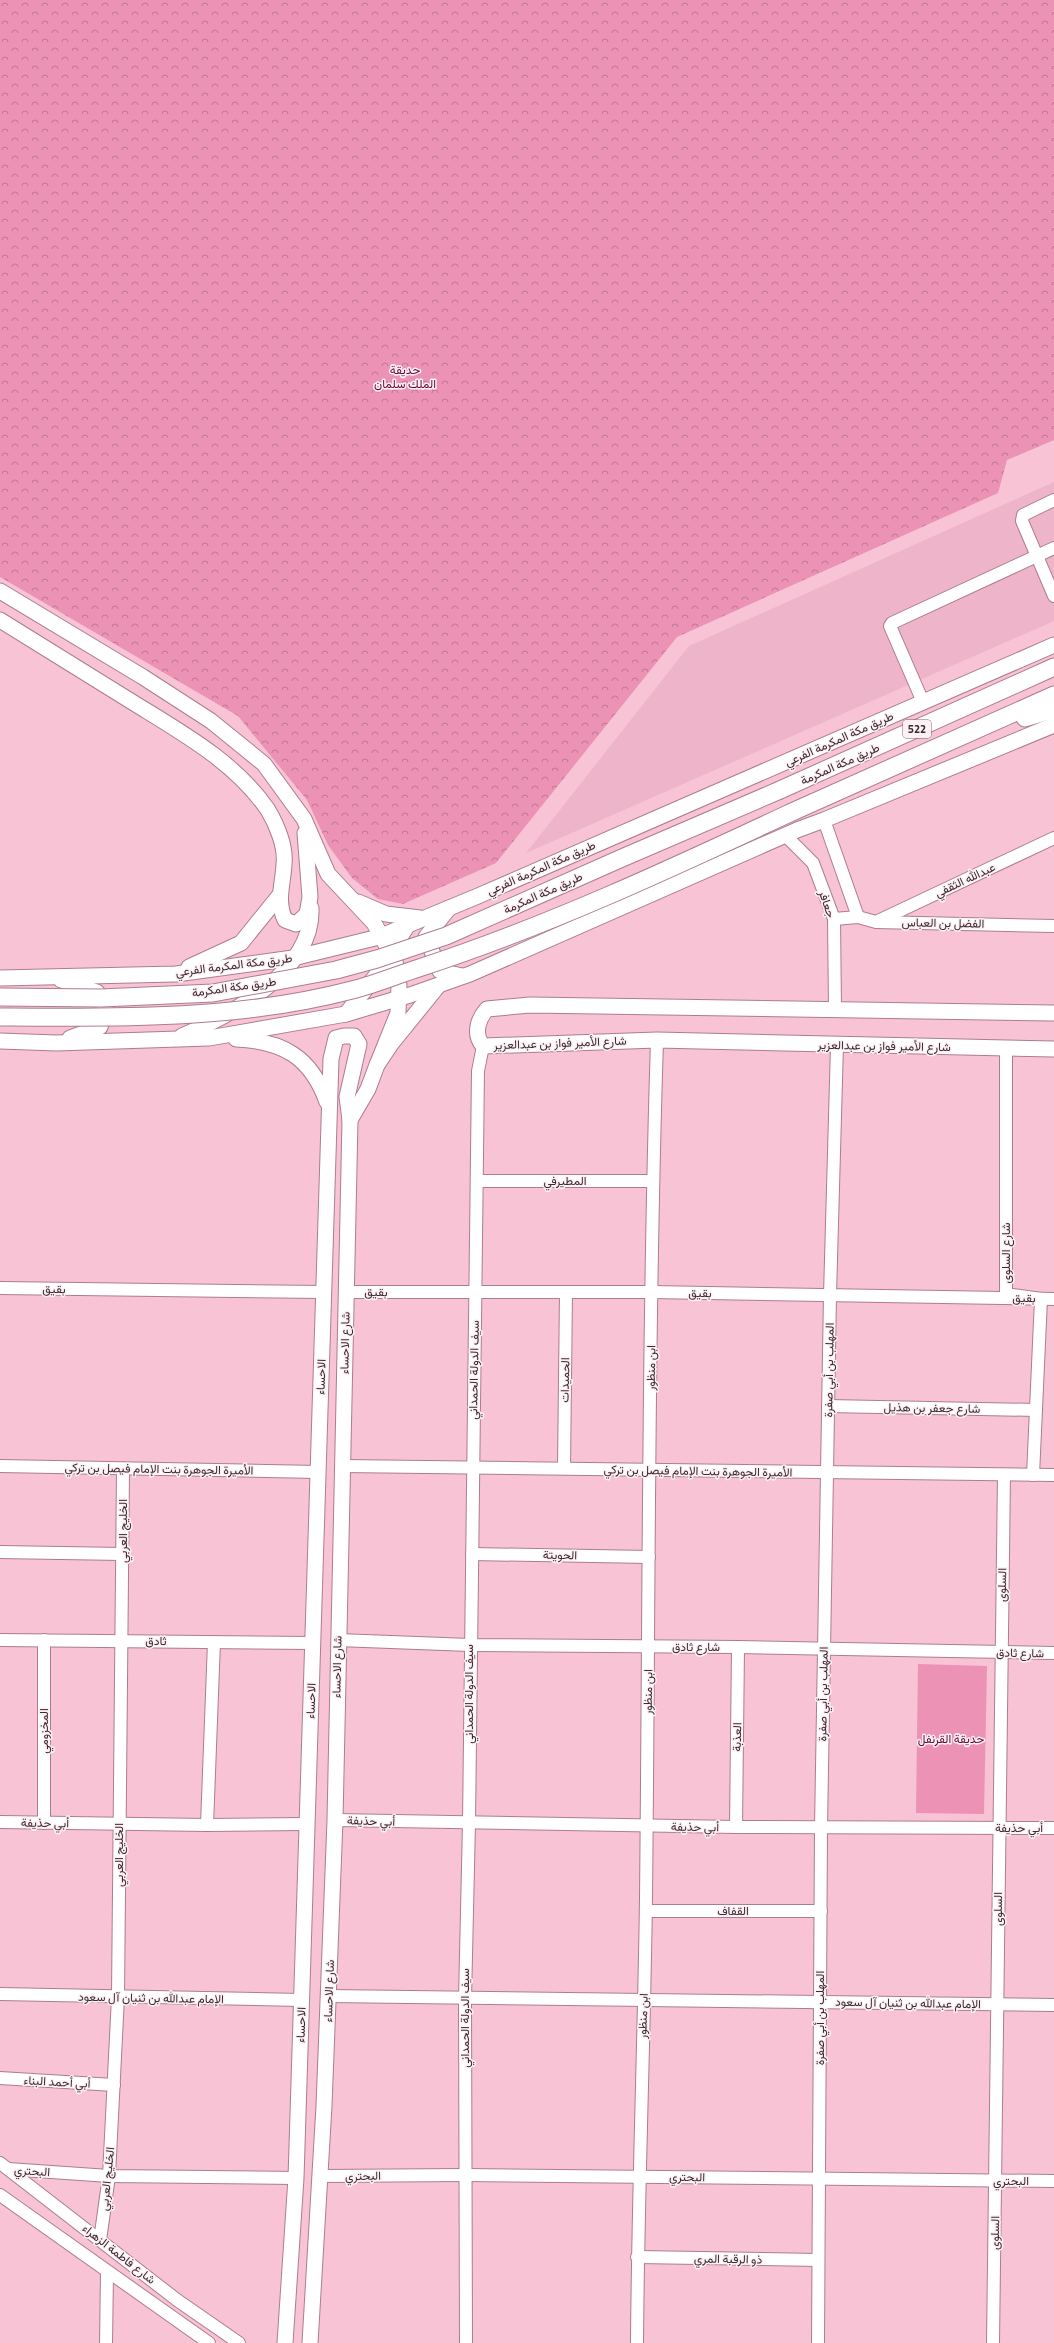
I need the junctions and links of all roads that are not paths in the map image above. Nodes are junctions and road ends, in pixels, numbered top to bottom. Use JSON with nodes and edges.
{"nodes":[{"id":1,"x":1054,"y":500,"type":"edge"},
{"id":2,"x":1054,"y":548,"type":"edge"},
{"id":3,"x":1036,"y":557,"type":"junction"},
{"id":4,"x":0,"y":591,"type":"edge"},
{"id":5,"x":1054,"y":596,"type":"edge"},
{"id":6,"x":0,"y":620,"type":"edge"},
{"id":7,"x":1054,"y":644,"type":"edge"},
{"id":8,"x":1054,"y":667,"type":"edge"},
{"id":9,"x":1054,"y":695,"type":"edge"},
{"id":10,"x":923,"y":702,"type":"junction"},
{"id":11,"x":1054,"y":709,"type":"edge"},
{"id":12,"x":1054,"y":725,"type":"edge"},
{"id":13,"x":932,"y":749,"type":"junction"},
{"id":14,"x":297,"y":809,"type":"junction"},
{"id":15,"x":824,"y":820,"type":"junction"},
{"id":16,"x":785,"y":835,"type":"junction"},
{"id":17,"x":1054,"y":838,"type":"edge"},
{"id":18,"x":279,"y":896,"type":"junction"},
{"id":19,"x":310,"y":897,"type":"junction"},
{"id":20,"x":354,"y":900,"type":"junction"},
{"id":21,"x":450,"y":907,"type":"junction"},
{"id":22,"x":858,"y":917,"type":"junction"},
{"id":23,"x":834,"y":919,"type":"junction"},
{"id":24,"x":416,"y":921,"type":"junction"},
{"id":25,"x":876,"y":922,"type":"junction"},
{"id":26,"x":1054,"y":926,"type":"edge"},
{"id":27,"x":381,"y":936,"type":"junction"},
{"id":28,"x":391,"y":954,"type":"junction"},
{"id":29,"x":293,"y":958,"type":"junction"},
{"id":30,"x":176,"y":974,"type":"junction"},
{"id":31,"x":462,"y":976,"type":"junction"},
{"id":32,"x":53,"y":977,"type":"junction"},
{"id":33,"x":0,"y":978,"type":"edge"},
{"id":34,"x":439,"y":985,"type":"junction"},
{"id":35,"x":0,"y":997,"type":"edge"},
{"id":36,"x":398,"y":998,"type":"junction"},
{"id":37,"x":835,"y":1009,"type":"junction"},
{"id":38,"x":1054,"y":1013,"type":"edge"},
{"id":39,"x":346,"y":1014,"type":"junction"},
{"id":40,"x":0,"y":1017,"type":"edge"},
{"id":41,"x":209,"y":1038,"type":"junction"},
{"id":42,"x":336,"y":1038,"type":"junction"},
{"id":43,"x":174,"y":1039,"type":"junction"},
{"id":44,"x":657,"y":1040,"type":"junction"},
{"id":45,"x":0,"y":1041,"type":"edge"},
{"id":46,"x":56,"y":1043,"type":"junction"},
{"id":47,"x":837,"y":1045,"type":"junction"},
{"id":48,"x":483,"y":1046,"type":"junction"},
{"id":49,"x":1006,"y":1048,"type":"junction"},
{"id":50,"x":1054,"y":1049,"type":"edge"},
{"id":51,"x":377,"y":1065,"type":"junction"},
{"id":52,"x":329,"y":1107,"type":"junction"},
{"id":53,"x":350,"y":1120,"type":"junction"},
{"id":54,"x":477,"y":1181,"type":"junction"},
{"id":55,"x":652,"y":1181,"type":"junction"},
{"id":56,"x":0,"y":1288,"type":"edge"},
{"id":57,"x":324,"y":1292,"type":"junction"},
{"id":58,"x":346,"y":1292,"type":"junction"},
{"id":59,"x":566,"y":1292,"type":"junction"},
{"id":60,"x":652,"y":1292,"type":"junction"},
{"id":61,"x":476,"y":1294,"type":"junction"},
{"id":62,"x":830,"y":1295,"type":"junction"},
{"id":63,"x":1041,"y":1299,"type":"junction"},
{"id":64,"x":1054,"y":1299,"type":"edge"},
{"id":65,"x":828,"y":1406,"type":"junction"},
{"id":66,"x":1036,"y":1410,"type":"junction"},
{"id":67,"x":0,"y":1466,"type":"edge"},
{"id":68,"x":342,"y":1466,"type":"junction"},
{"id":69,"x":472,"y":1468,"type":"junction"},
{"id":70,"x":564,"y":1468,"type":"junction"},
{"id":71,"x":123,"y":1469,"type":"junction"},
{"id":72,"x":650,"y":1470,"type":"junction"},
{"id":73,"x":318,"y":1472,"type":"junction"},
{"id":74,"x":828,"y":1473,"type":"junction"},
{"id":75,"x":1004,"y":1475,"type":"junction"},
{"id":76,"x":1033,"y":1475,"type":"junction"},
{"id":77,"x":1054,"y":1475,"type":"edge"},
{"id":78,"x":0,"y":1552,"type":"edge"},
{"id":79,"x":122,"y":1554,"type":"junction"},
{"id":80,"x":472,"y":1554,"type":"junction"},
{"id":81,"x":649,"y":1557,"type":"junction"},
{"id":82,"x":0,"y":1640,"type":"edge"},
{"id":83,"x":44,"y":1640,"type":"junction"},
{"id":84,"x":121,"y":1640,"type":"junction"},
{"id":85,"x":338,"y":1640,"type":"junction"},
{"id":86,"x":214,"y":1642,"type":"junction"},
{"id":87,"x":312,"y":1643,"type":"junction"},
{"id":88,"x":470,"y":1645,"type":"junction"},
{"id":89,"x":649,"y":1647,"type":"junction"},
{"id":90,"x":738,"y":1647,"type":"junction"},
{"id":91,"x":824,"y":1649,"type":"junction"},
{"id":92,"x":1001,"y":1652,"type":"junction"},
{"id":93,"x":1054,"y":1654,"type":"edge"},
{"id":94,"x":335,"y":1820,"type":"junction"},
{"id":95,"x":0,"y":1822,"type":"edge"},
{"id":96,"x":44,"y":1823,"type":"junction"},
{"id":97,"x":469,"y":1823,"type":"junction"},
{"id":98,"x":119,"y":1824,"type":"junction"},
{"id":99,"x":307,"y":1824,"type":"junction"},
{"id":100,"x":207,"y":1826,"type":"junction"},
{"id":101,"x":646,"y":1826,"type":"junction"},
{"id":102,"x":736,"y":1827,"type":"junction"},
{"id":103,"x":821,"y":1828,"type":"junction"},
{"id":104,"x":998,"y":1828,"type":"junction"},
{"id":105,"x":1054,"y":1828,"type":"edge"},
{"id":106,"x":646,"y":1911,"type":"junction"},
{"id":107,"x":821,"y":1911,"type":"junction"},
{"id":108,"x":0,"y":1994,"type":"edge"},
{"id":109,"x":329,"y":1996,"type":"junction"},
{"id":110,"x":118,"y":1997,"type":"junction"},
{"id":111,"x":465,"y":1999,"type":"junction"},
{"id":112,"x":301,"y":2000,"type":"junction"},
{"id":113,"x":644,"y":2000,"type":"junction"},
{"id":114,"x":819,"y":2002,"type":"junction"},
{"id":115,"x":997,"y":2004,"type":"junction"},
{"id":116,"x":1054,"y":2005,"type":"edge"},
{"id":117,"x":0,"y":2078,"type":"edge"},
{"id":118,"x":114,"y":2085,"type":"junction"},
{"id":119,"x":4,"y":2166,"type":"edge"},
{"id":120,"x":465,"y":2175,"type":"junction"},
{"id":121,"x":109,"y":2176,"type":"junction"},
{"id":122,"x":320,"y":2176,"type":"junction"},
{"id":123,"x":638,"y":2176,"type":"junction"},
{"id":124,"x":296,"y":2178,"type":"junction"},
{"id":125,"x":820,"y":2180,"type":"junction"},
{"id":126,"x":996,"y":2181,"type":"junction"},
{"id":127,"x":1054,"y":2181,"type":"edge"},
{"id":128,"x":0,"y":2194,"type":"edge"},
{"id":129,"x":100,"y":2240,"type":"junction"},
{"id":130,"x":637,"y":2257,"type":"junction"},
{"id":131,"x":818,"y":2260,"type":"junction"},
{"id":132,"x":107,"y":2273,"type":"junction"},
{"id":133,"x":313,"y":2342,"type":"edge"},
{"id":134,"x":106,"y":2343,"type":"edge"},
{"id":135,"x":209,"y":2343,"type":"edge"},
{"id":136,"x":239,"y":2343,"type":"edge"},
{"id":137,"x":285,"y":2343,"type":"edge"},
{"id":138,"x":466,"y":2343,"type":"edge"},
{"id":139,"x":637,"y":2343,"type":"edge"},
{"id":140,"x":818,"y":2343,"type":"edge"},
{"id":141,"x":993,"y":2343,"type":"edge"}],
"edges":[{"from":1,"to":3,"type":"street"},
{"from":2,"to":3,"type":"street"},
{"from":3,"to":5,"type":"street"},
{"from":3,"to":10,"type":"street"},
{"from":4,"to":14,"type":"main road"},
{"from":6,"to":18,"type":"main road"},
{"from":7,"to":10,"type":"main road","name":"طريق مكة المكرمة الفرعي"},
{"from":8,"to":35,"type":"highway","name":"طريق مكة المكرمة","number":"522","bridge":true},
{"from":9,"to":13,"type":"highway","name":"طريق مكة المكرمة","number":"522"},
{"from":10,"to":21,"type":"main road","name":"طريق مكة المكرمة الفرعي"},
{"from":11,"to":13,"type":"highway"},
{"from":12,"to":15,"type":"main road"},
{"from":13,"to":40,"type":"highway","name":"طريق مكة المكرمة","number":"522","bridge":true},
{"from":14,"to":19,"type":"main road"},
{"from":14,"to":20,"type":"main road"},
{"from":15,"to":16,"type":"main road"},
{"from":15,"to":22,"type":"street"},
{"from":16,"to":23,"type":"street","name":"جعافر"},
{"from":16,"to":31,"type":"main road"},
{"from":17,"to":25,"type":"street","name":"عبدالله الثقفي"},
{"from":18,"to":19,"type":"main road"},
{"from":18,"to":30,"type":"main road"},
{"from":19,"to":29,"type":"main road"},
{"from":20,"to":24,"type":"main road"},
{"from":20,"to":27,"type":"main road"},
{"from":21,"to":24,"type":"main road","name":"طريق مكة المكرمة الفرعي"},
{"from":21,"to":31,"type":"main road"},
{"from":22,"to":23,"type":"street","name":"الفضل بن العباس"},
{"from":22,"to":25,"type":"street","name":"الفضل بن العباس"},
{"from":23,"to":37,"type":"street","name":"جعافر"},
{"from":24,"to":27,"type":"main road","name":"طريق مكة المكرمة الفرعي"},
{"from":24,"to":28,"type":"main road"},
{"from":25,"to":26,"type":"street","name":"الفضل بن العباس"},
{"from":27,"to":28,"type":"main road"},
{"from":27,"to":29,"type":"main road","name":"طريق مكة المكرمة الفرعي"},
{"from":28,"to":36,"type":"main road"},
{"from":28,"to":39,"type":"main road"},
{"from":29,"to":30,"type":"main road","name":"طريق مكة المكرمة الفرعي"},
{"from":29,"to":43,"type":"main road"},
{"from":30,"to":32,"type":"main road","name":"طريق مكة المكرمة الفرعي"},
{"from":31,"to":34,"type":"main road"},
{"from":32,"to":33,"type":"main road","name":"طريق مكة المكرمة الفرعي"},
{"from":32,"to":46,"type":"main road"},
{"from":34,"to":36,"type":"main road"},
{"from":34,"to":51,"type":"main road"},
{"from":36,"to":39,"type":"main road"},
{"from":36,"to":51,"type":"main road"},
{"from":37,"to":38,"type":"main road","name":"شارع الأمير فواز بن عبدالعزير"},
{"from":37,"to":48,"type":"main road","name":"شارع الأمير فواز بن عبدالعزير"},
{"from":39,"to":41,"type":"main road"},
{"from":39,"to":42,"type":"main road"},
{"from":41,"to":43,"type":"main road"},
{"from":41,"to":52,"type":"main road"},
{"from":42,"to":52,"type":"main road","name":"الاحساء"},
{"from":42,"to":53,"type":"main road","name":"شارع الاحساء"},
{"from":43,"to":46,"type":"main road"},
{"from":44,"to":47,"type":"main road","name":"شارع الأمير فواز بن عبدالعزير"},
{"from":44,"to":48,"type":"main road","name":"شارع الأمير فواز بن عبدالعزير"},
{"from":44,"to":55,"type":"street","name":"ابن منظور"},
{"from":45,"to":46,"type":"main road"},
{"from":47,"to":49,"type":"main road","name":"شارع الأمير فواز بن عبدالعزير"},
{"from":47,"to":62,"type":"street","name":"المهلب بن أبي صفرة"},
{"from":48,"to":54,"type":"street","name":"سيف الدولة الحمداني"},
{"from":49,"to":50,"type":"main road","name":"شارع الأمير فواز بن عبدالعزير"},
{"from":49,"to":63,"type":"street","name":"شارع السلوى"},
{"from":51,"to":53,"type":"main road"},
{"from":52,"to":57,"type":"main road","name":"الاحساء"},
{"from":53,"to":58,"type":"main road","name":"شارع الاحساء"},
{"from":54,"to":55,"type":"street","name":"المطيرفي"},
{"from":54,"to":61,"type":"street","name":"سيف الدولة الحمداني"},
{"from":55,"to":60,"type":"street","name":"ابن منظور"},
{"from":56,"to":57,"type":"street","name":"بقيق"},
{"from":57,"to":73,"type":"main road","name":"الاحساء"},
{"from":58,"to":61,"type":"street","name":"بقيق"},
{"from":58,"to":68,"type":"main road","name":"شارع الاحساء"},
{"from":59,"to":60,"type":"street","name":"بقيق"},
{"from":59,"to":61,"type":"street","name":"بقيق"},
{"from":59,"to":70,"type":"street","name":"الحميدات"},
{"from":60,"to":62,"type":"street","name":"بقيق"},
{"from":60,"to":72,"type":"street","name":"ابن منظور"},
{"from":61,"to":69,"type":"street","name":"سيف الدولة الحمداني"},
{"from":62,"to":63,"type":"street","name":"بقيق"},
{"from":62,"to":65,"type":"street","name":"المهلب بن أبي صفرة"},
{"from":63,"to":64,"type":"street","name":"بقيق"},
{"from":63,"to":66,"type":"street"},
{"from":65,"to":66,"type":"street","name":"شارع جعفر بن هذيل"},
{"from":65,"to":74,"type":"street","name":"المهلب بن أبي صفرة"},
{"from":66,"to":76,"type":"street"},
{"from":67,"to":71,"type":"street","name":"الأميرة الجوهرة بنت الإمام فيصل بن تركي"},
{"from":68,"to":69,"type":"street","name":"الأميرة الجوهرة بنت الإمام فيصل بن تركي"},
{"from":68,"to":85,"type":"main road","name":"شارع الاحساء"},
{"from":69,"to":70,"type":"street","name":"الأميرة الجوهرة بنت الإمام فيصل بن تركي"},
{"from":69,"to":80,"type":"street","name":"سيف الدولة الحمداني"},
{"from":70,"to":72,"type":"street","name":"الأميرة الجوهرة بنت الإمام فيصل بن تركي"},
{"from":71,"to":73,"type":"street","name":"الأميرة الجوهرة بنت الإمام فيصل بن تركي"},
{"from":71,"to":79,"type":"street","name":"الخليج العربي"},
{"from":72,"to":74,"type":"street","name":"الأميرة الجوهرة بنت الإمام فيصل بن تركي"},
{"from":72,"to":81,"type":"street","name":"ابن منظور"},
{"from":73,"to":87,"type":"main road","name":"الاحساء"},
{"from":74,"to":75,"type":"street","name":"الأميرة الجوهرة بنت الإمام فيصل بن تركي"},
{"from":74,"to":91,"type":"street","name":"المهلب بن أبي صفرة"},
{"from":75,"to":76,"type":"street","name":"الأميرة الجوهرة بنت الإمام فيصل بن تركي"},
{"from":75,"to":92,"type":"street","name":"السلوى"},
{"from":76,"to":77,"type":"street","name":"الأميرة الجوهرة بنت الإمام فيصل بن تركي"},
{"from":78,"to":79,"type":"street"},
{"from":79,"to":84,"type":"street","name":"الخليج العربي"},
{"from":80,"to":81,"type":"street","name":"الحويتة"},
{"from":80,"to":88,"type":"street","name":"سيف الدولة الحمداني"},
{"from":81,"to":89,"type":"street","name":"ابن منظور"},
{"from":82,"to":83,"type":"street","name":"ثادق"},
{"from":83,"to":84,"type":"street","name":"ثادق"},
{"from":83,"to":96,"type":"street","name":"المخزومي"},
{"from":84,"to":86,"type":"street","name":"ثادق"},
{"from":84,"to":98,"type":"street","name":"الخليج العربي"},
{"from":85,"to":88,"type":"street","name":"شارع ثادق"},
{"from":85,"to":94,"type":"main road","name":"شارع الاحساء"},
{"from":86,"to":87,"type":"street","name":"ثادق"},
{"from":86,"to":100,"type":"street"},
{"from":87,"to":99,"type":"main road","name":"الاحساء"},
{"from":88,"to":89,"type":"street","name":"شارع ثادق"},
{"from":88,"to":97,"type":"street","name":"سيف الدولة الحمداني"},
{"from":89,"to":90,"type":"street","name":"شارع ثادق"},
{"from":89,"to":101,"type":"street","name":"ابن منظور"},
{"from":90,"to":91,"type":"street","name":"شارع ثادق"},
{"from":90,"to":102,"type":"street","name":"العذبة"},
{"from":91,"to":92,"type":"street","name":"شارع ثادق"},
{"from":91,"to":103,"type":"street","name":"المهلب بن أبي صفرة"},
{"from":92,"to":93,"type":"street","name":"شارع ثادق"},
{"from":92,"to":104,"type":"street","name":"السلوى"},
{"from":94,"to":97,"type":"street","name":"أبي حذيفة"},
{"from":94,"to":109,"type":"main road","name":"شارع الاحساء"},
{"from":95,"to":96,"type":"street","name":"أبي حذيفة"},
{"from":96,"to":98,"type":"street","name":"أبي حذيفة"},
{"from":97,"to":101,"type":"street","name":"أبي حذيفة"},
{"from":97,"to":111,"type":"street","name":"سيف الدولة الحمداني"},
{"from":98,"to":100,"type":"street","name":"أبي حذيفة"},
{"from":98,"to":110,"type":"street","name":"الخليج العربي"},
{"from":99,"to":100,"type":"street","name":"أبي حذيفة"},
{"from":99,"to":112,"type":"main road","name":"الاحساء"},
{"from":101,"to":102,"type":"street","name":"أبي حذيفة"},
{"from":101,"to":106,"type":"street","name":"ابن منظور"},
{"from":102,"to":103,"type":"street","name":"أبي حذيفة"},
{"from":103,"to":104,"type":"street","name":"أبي حذيفة"},
{"from":103,"to":107,"type":"street","name":"المهلب بن أبي صفرة"},
{"from":104,"to":105,"type":"street","name":"أبي حذيفة"},
{"from":104,"to":115,"type":"street","name":"السلوى"},
{"from":106,"to":107,"type":"street","name":"القفاف"},
{"from":106,"to":113,"type":"street","name":"ابن منظور"},
{"from":107,"to":114,"type":"street","name":"المهلب بن أبي صفرة"},
{"from":108,"to":110,"type":"street","name":"الإمام عبدالله بن ثنيان آل سعود"},
{"from":109,"to":111,"type":"street","name":"الإمام عبدالله بن ثنيان آل سعود"},
{"from":109,"to":122,"type":"main road","name":"شارع الاحساء"},
{"from":110,"to":112,"type":"street","name":"الإمام عبدالله بن ثنيان آل سعود"},
{"from":110,"to":118,"type":"street","name":"الخليج العربي"},
{"from":111,"to":113,"type":"street","name":"الإمام عبدالله بن ثنيان آل سعود"},
{"from":111,"to":120,"type":"street","name":"سيف الدولة الحمداني"},
{"from":112,"to":124,"type":"main road","name":"الاحساء"},
{"from":113,"to":114,"type":"street","name":"الإمام عبدالله بن ثنيان آل سعود"},
{"from":113,"to":123,"type":"street","name":"ابن منظور"},
{"from":114,"to":115,"type":"street","name":"الإمام عبدالله بن ثنيان آل سعود"},
{"from":114,"to":125,"type":"street","name":"المهلب بن أبي صفرة"},
{"from":115,"to":116,"type":"street","name":"الإمام عبدالله بن ثنيان آل سعود"},
{"from":115,"to":126,"type":"street","name":"السلوى"},
{"from":117,"to":118,"type":"street","name":"أبي أحمد البناء"},
{"from":118,"to":121,"type":"street","name":"الخليج العربي"},
{"from":119,"to":121,"type":"street","name":"البحتري"},
{"from":119,"to":129,"type":"street","name":"شارع فاطمة الزهراء"},
{"from":120,"to":122,"type":"street","name":"البحتري"},
{"from":120,"to":123,"type":"street","name":"البحتري"},
{"from":120,"to":138,"type":"street","name":"سيف الدولة الحمداني"},
{"from":121,"to":124,"type":"street","name":"البحتري"},
{"from":121,"to":129,"type":"street","name":"الخليج العربي"},
{"from":122,"to":133,"type":"main road","name":"شارع الاحساء"},
{"from":123,"to":125,"type":"street","name":"البحتري"},
{"from":123,"to":130,"type":"street","name":"ابن منظور"},
{"from":124,"to":137,"type":"main road","name":"الاحساء"},
{"from":125,"to":126,"type":"street","name":"البحتري"},
{"from":125,"to":131,"type":"street","name":"المهلب بن أبي صفرة"},
{"from":126,"to":127,"type":"street","name":"البحتري"},
{"from":126,"to":141,"type":"street","name":"السلوى"},
{"from":128,"to":132,"type":"street","name":"شارع فاطمة الزهراء"},
{"from":129,"to":136,"type":"street","name":"شارع فاطمة الزهراء"},
{"from":130,"to":131,"type":"street","name":"ذو الرقبة المري"},
{"from":130,"to":139,"type":"street","name":"ابن منظور"},
{"from":131,"to":140,"type":"street","name":"المهلب بن أبي صفرة"},
{"from":132,"to":134,"type":"street"},
{"from":132,"to":135,"type":"street","name":"شارع فاطمة الزهراء"}]}
